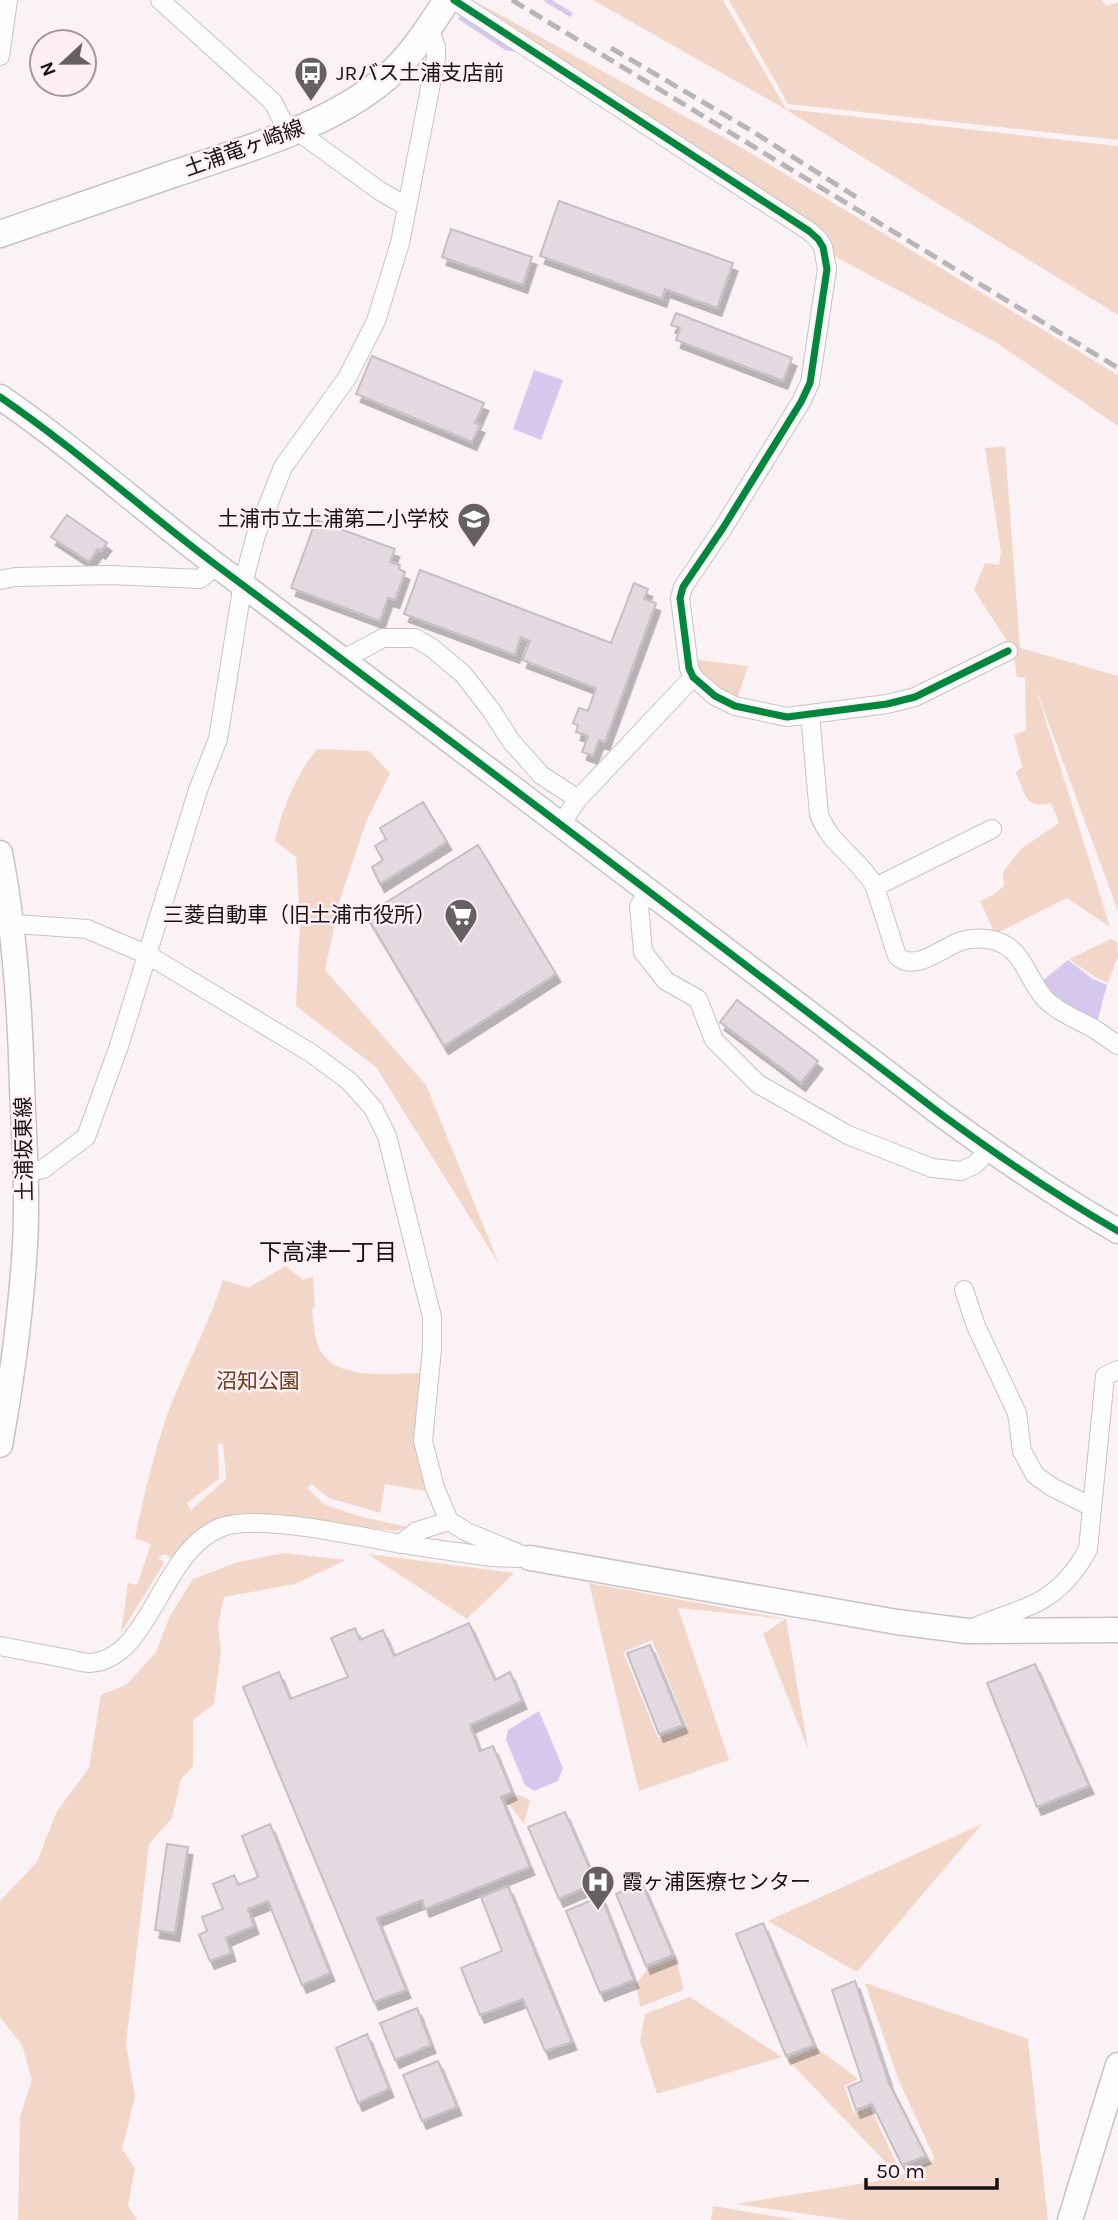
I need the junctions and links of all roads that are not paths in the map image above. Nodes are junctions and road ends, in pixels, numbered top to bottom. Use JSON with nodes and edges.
{"nodes":[{"id":1,"x":8,"y":0,"type":"edge"},
{"id":2,"x":160,"y":0,"type":"edge"},
{"id":3,"x":447,"y":0,"type":"edge"},
{"id":4,"x":454,"y":0,"type":"edge"},
{"id":5,"x":429,"y":28,"type":"junction"},
{"id":6,"x":0,"y":56,"type":"edge"},
{"id":7,"x":296,"y":129,"type":"junction"},
{"id":8,"x":406,"y":206,"type":"junction"},
{"id":9,"x":0,"y":234,"type":"edge"},
{"id":10,"x":0,"y":397,"type":"edge"},
{"id":11,"x":217,"y":565,"type":"junction"},
{"id":12,"x":0,"y":580,"type":"edge"},
{"id":13,"x":243,"y":583,"type":"junction"},
{"id":14,"x":1008,"y":651,"type":"dead end"},
{"id":15,"x":344,"y":659,"type":"junction"},
{"id":16,"x":692,"y":677,"type":"junction"},
{"id":17,"x":810,"y":714,"type":"junction"},
{"id":18,"x":578,"y":799,"type":"junction"},
{"id":19,"x":561,"y":824,"type":"junction"},
{"id":20,"x":992,"y":829,"type":"dead end"},
{"id":21,"x":0,"y":853,"type":"edge"},
{"id":22,"x":874,"y":887,"type":"junction"},
{"id":23,"x":649,"y":891,"type":"junction"},
{"id":24,"x":6,"y":924,"type":"edge"},
{"id":25,"x":148,"y":955,"type":"junction"},
{"id":26,"x":1118,"y":1045,"type":"edge"},
{"id":27,"x":990,"y":1150,"type":"junction"},
{"id":28,"x":25,"y":1173,"type":"junction"},
{"id":29,"x":1118,"y":1231,"type":"edge"},
{"id":30,"x":964,"y":1290,"type":"dead end"},
{"id":31,"x":1118,"y":1370,"type":"edge"},
{"id":32,"x":6,"y":1379,"type":"edge"},
{"id":33,"x":0,"y":1445,"type":"edge"},
{"id":34,"x":1091,"y":1507,"type":"junction"},
{"id":35,"x":449,"y":1521,"type":"junction"},
{"id":36,"x":400,"y":1544,"type":"junction"},
{"id":37,"x":530,"y":1558,"type":"junction"},
{"id":38,"x":1118,"y":1630,"type":"edge"},
{"id":39,"x":967,"y":1631,"type":"junction"},
{"id":40,"x":0,"y":1646,"type":"edge"},
{"id":41,"x":1118,"y":2065,"type":"edge"},
{"id":42,"x":1070,"y":2220,"type":"edge"}],
"edges":[{"from":1,"to":6,"type":"street"},
{"from":2,"to":7,"type":"street"},
{"from":3,"to":5,"type":"main road","name":"土浦竜ヶ崎線"},
{"from":4,"to":16,"type":"street"},
{"from":5,"to":7,"type":"main road","name":"土浦竜ヶ崎線"},
{"from":5,"to":8,"type":"street"},
{"from":7,"to":8,"type":"street"},
{"from":7,"to":9,"type":"main road","name":"土浦竜ヶ崎線"},
{"from":8,"to":13,"type":"street"},
{"from":10,"to":11,"type":"street"},
{"from":11,"to":12,"type":"street"},
{"from":11,"to":13,"type":"street"},
{"from":13,"to":15,"type":"street"},
{"from":13,"to":25,"type":"street"},
{"from":14,"to":17,"type":"street"},
{"from":15,"to":18,"type":"street"},
{"from":15,"to":19,"type":"street"},
{"from":16,"to":17,"type":"street"},
{"from":16,"to":18,"type":"street"},
{"from":17,"to":22,"type":"street"},
{"from":18,"to":19,"type":"street"},
{"from":19,"to":23,"type":"street"},
{"from":20,"to":22,"type":"street"},
{"from":21,"to":24,"type":"street","name":"土浦坂東線"},
{"from":22,"to":26,"type":"street"},
{"from":23,"to":27,"type":"street"},
{"from":23,"to":27,"type":"street"},
{"from":24,"to":25,"type":"street"},
{"from":24,"to":28,"type":"street","name":"土浦坂東線"},
{"from":25,"to":28,"type":"street"},
{"from":25,"to":35,"type":"street"},
{"from":27,"to":29,"type":"street"},
{"from":28,"to":32,"type":"street","name":"土浦坂東線"},
{"from":30,"to":34,"type":"street"},
{"from":31,"to":34,"type":"street"},
{"from":32,"to":33,"type":"street","name":"土浦坂東線"},
{"from":34,"to":39,"type":"street"},
{"from":35,"to":36,"type":"street"},
{"from":35,"to":37,"type":"street"},
{"from":36,"to":37,"type":"street"},
{"from":36,"to":40,"type":"street"},
{"from":37,"to":39,"type":"street"},
{"from":38,"to":39,"type":"street"},
{"from":41,"to":42,"type":"street"}]}
